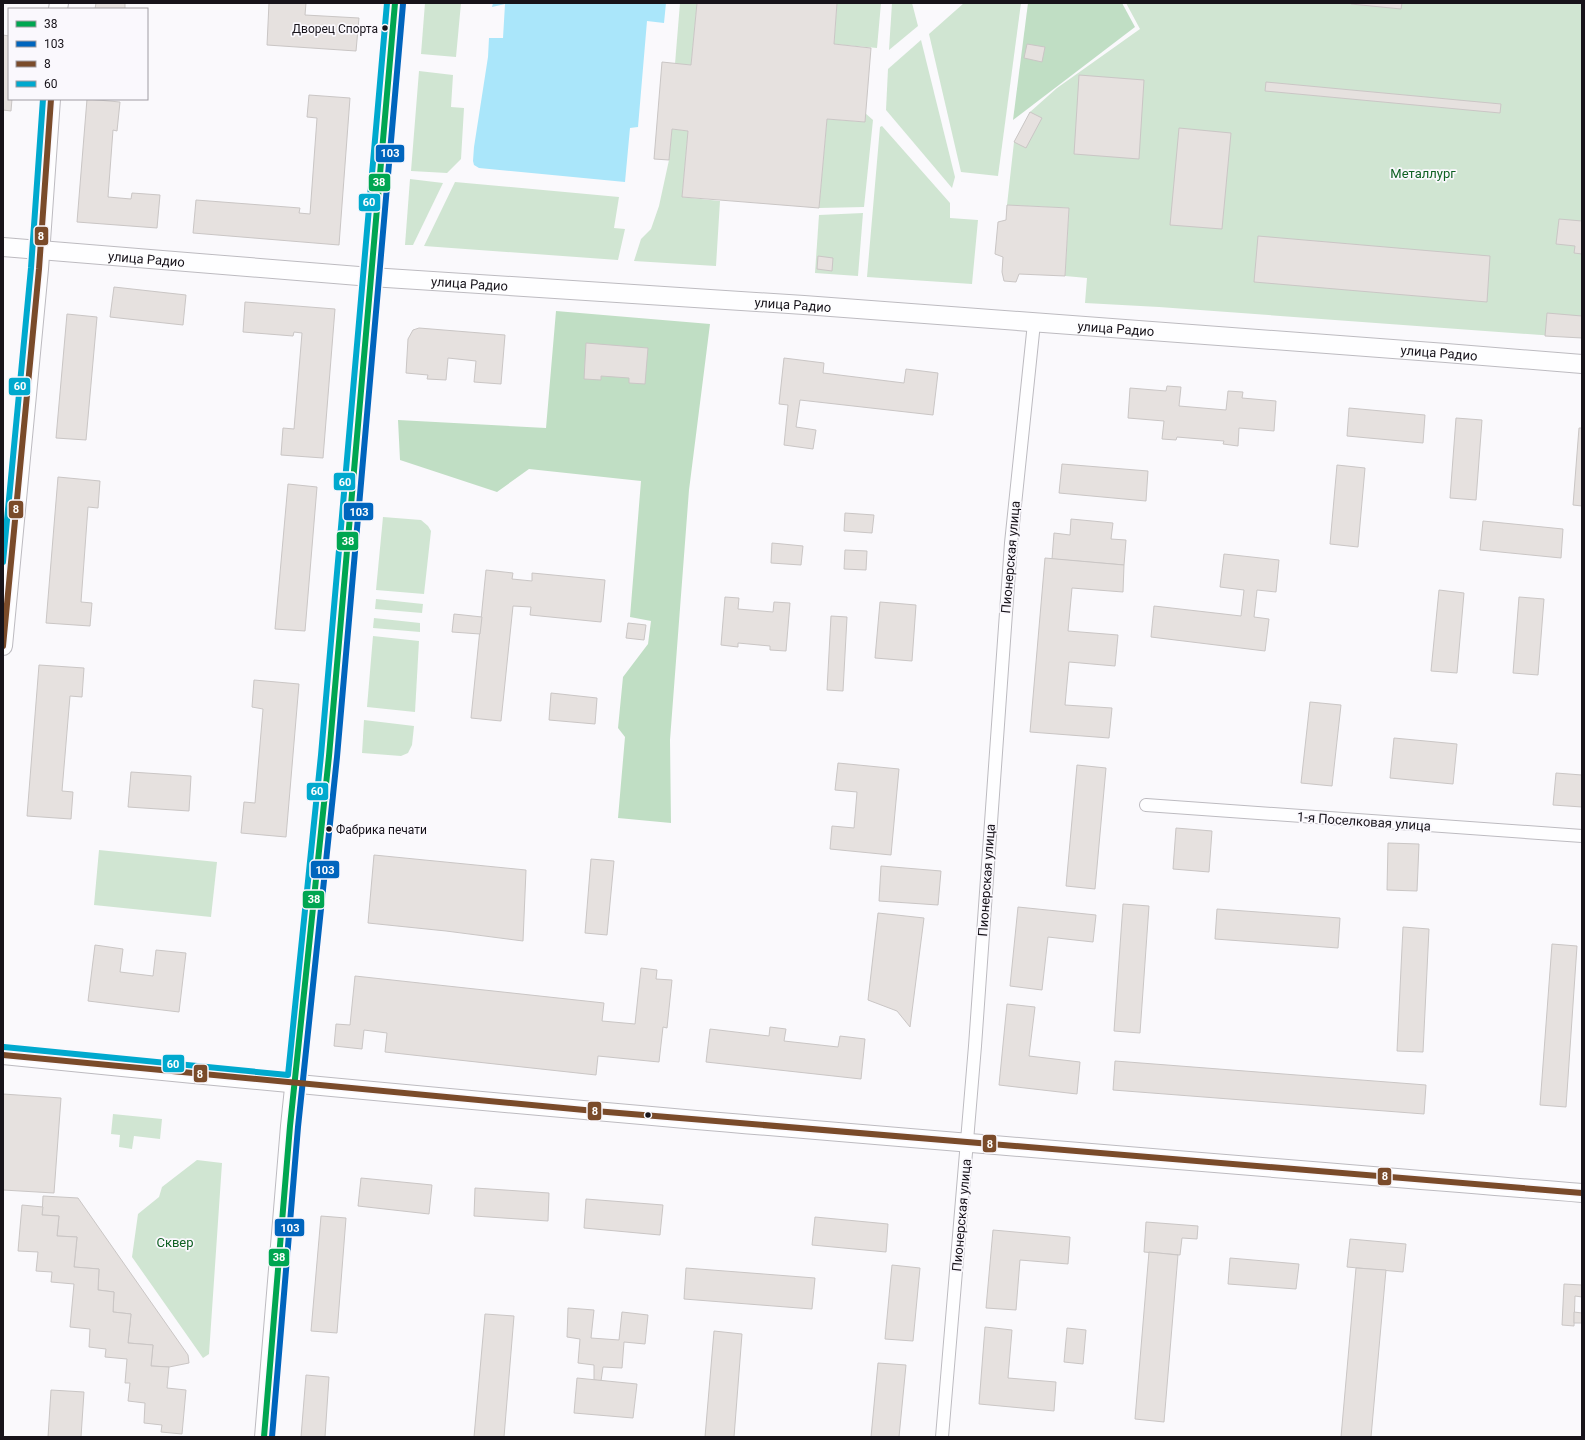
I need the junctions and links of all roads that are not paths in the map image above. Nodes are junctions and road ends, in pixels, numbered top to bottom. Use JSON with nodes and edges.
{"nodes":[{"id":1,"x":395,"y":3,"type":"edge"},
{"id":2,"x":51,"y":100,"type":"edge"},
{"id":3,"x":3,"y":247,"type":"edge"},
{"id":4,"x":40,"y":250,"type":"junction"},
{"id":5,"x":371,"y":277,"type":"junction"},
{"id":6,"x":1034,"y":323,"type":"junction"},
{"id":7,"x":1582,"y":364,"type":"edge"},
{"id":8,"x":3,"y":646,"type":"edge"},
{"id":9,"x":1146,"y":805,"type":"dead end"},
{"id":10,"x":1582,"y":836,"type":"edge"},
{"id":11,"x":3,"y":1055,"type":"edge"},
{"id":12,"x":295,"y":1084,"type":"junction"},
{"id":13,"x":967,"y":1144,"type":"junction"},
{"id":14,"x":1582,"y":1193,"type":"edge"},
{"id":15,"x":264,"y":1437,"type":"edge"},
{"id":16,"x":942,"y":1437,"type":"edge"}],
"edges":[{"from":1,"to":5,"type":"main road"},
{"from":2,"to":4,"type":"main road"},
{"from":3,"to":4,"type":"main road","name":"улица Радио"},
{"from":4,"to":5,"type":"main road","name":"улица Радио"},
{"from":4,"to":8,"type":"main road"},
{"from":5,"to":6,"type":"main road","name":"улица Радио"},
{"from":5,"to":12,"type":"main road"},
{"from":6,"to":7,"type":"main road","name":"улица Радио"},
{"from":6,"to":13,"type":"street","name":"Пионерская улица"},
{"from":9,"to":10,"type":"street","name":"1-я Поселковая улица"},
{"from":11,"to":12,"type":"main road"},
{"from":12,"to":13,"type":"main road"},
{"from":12,"to":15,"type":"main road"},
{"from":13,"to":14,"type":"main road"},
{"from":13,"to":16,"type":"street","name":"Пионерская улица"}]}
